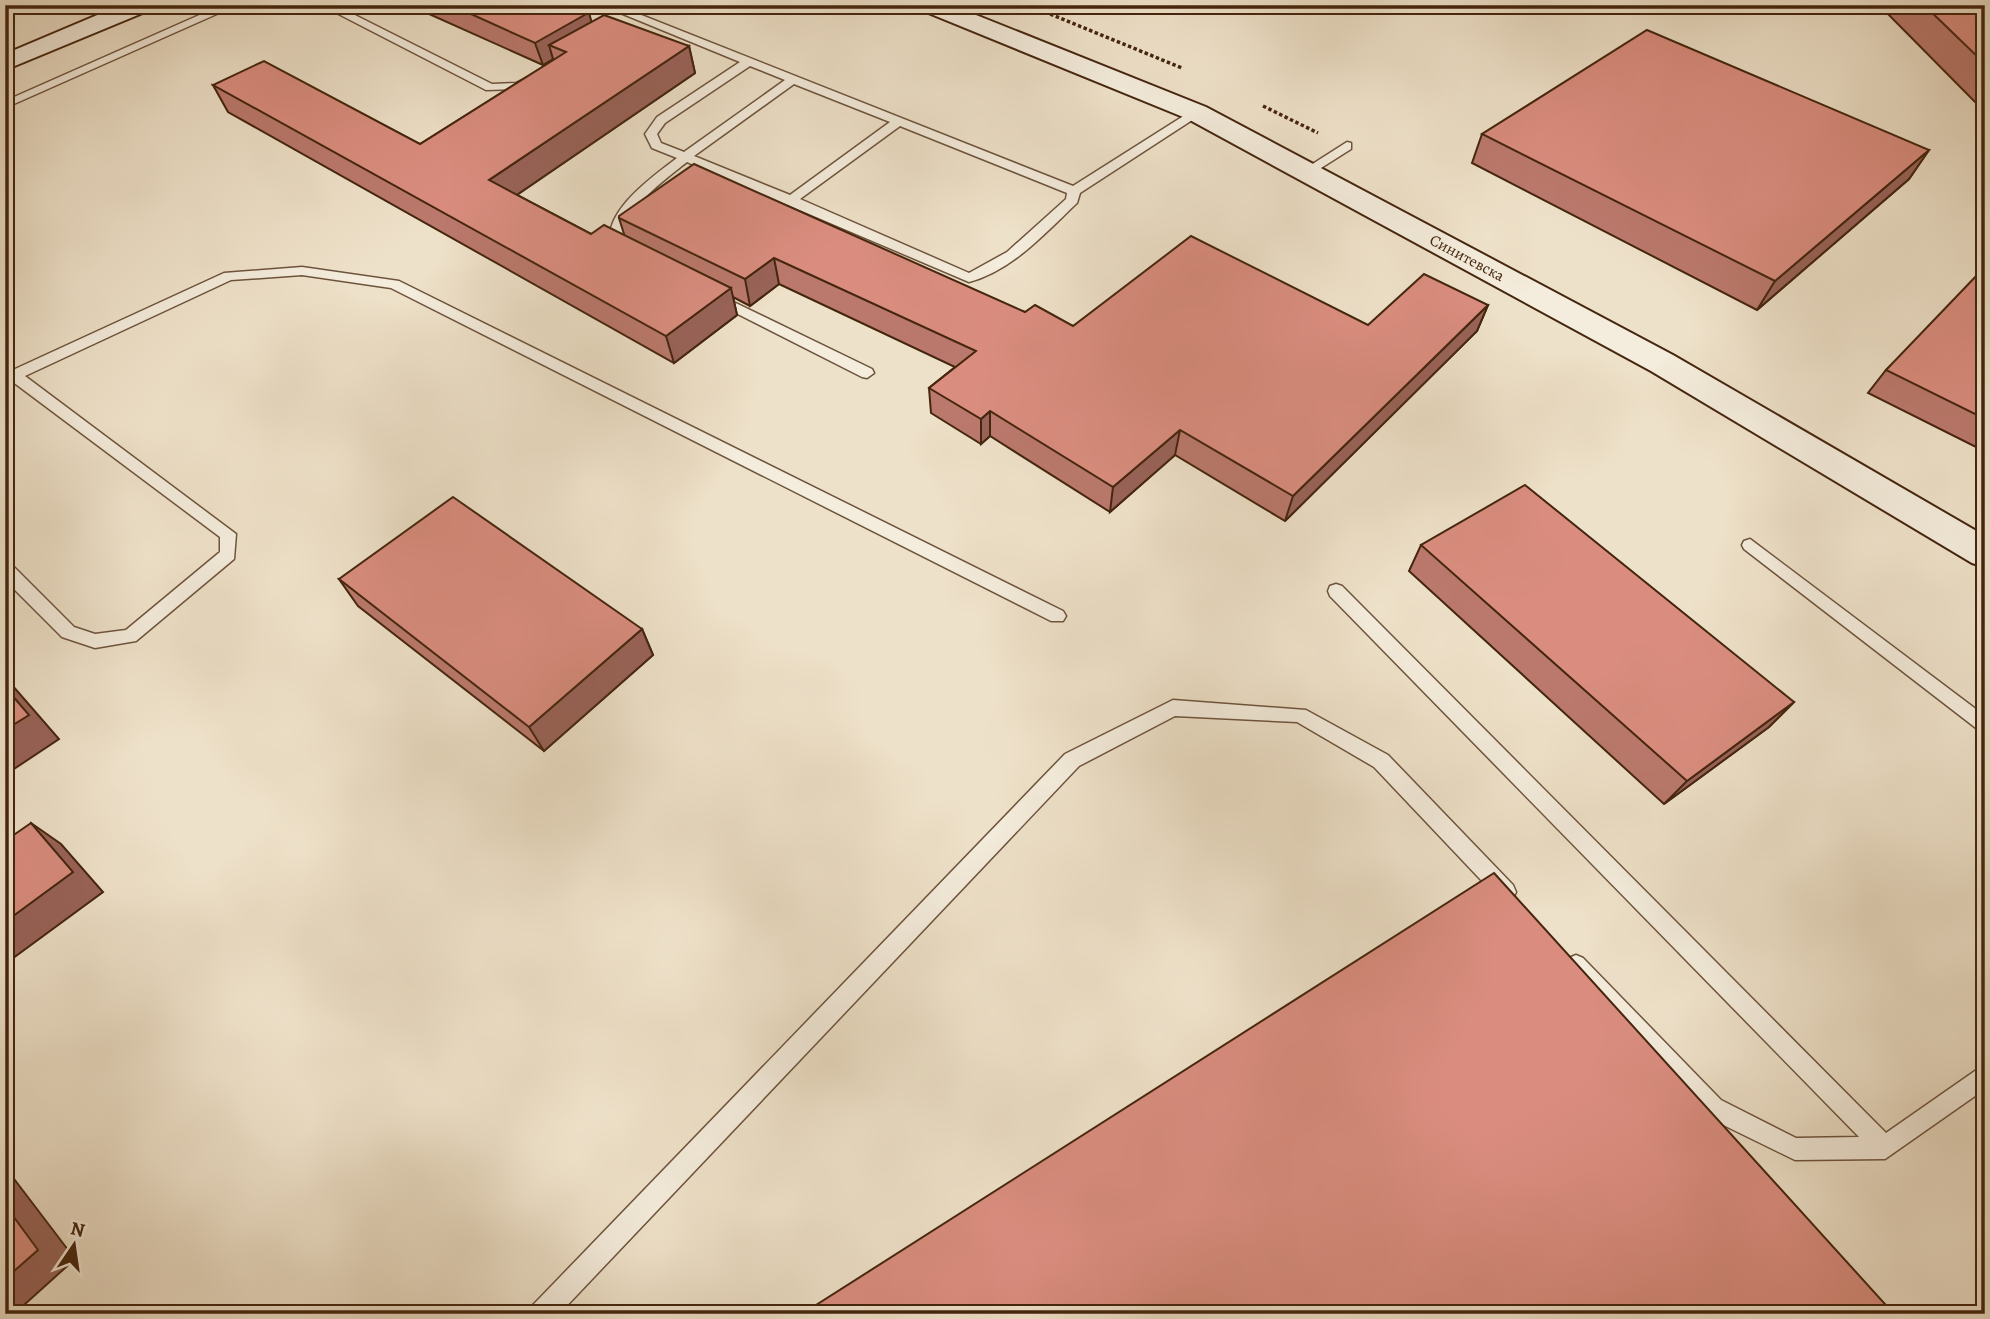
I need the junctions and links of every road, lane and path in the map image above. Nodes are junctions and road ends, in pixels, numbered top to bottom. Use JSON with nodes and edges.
{"nodes":[{"id":1,"x":142,"y":5,"type":"edge"},
{"id":2,"x":232,"y":5,"type":"edge"},
{"id":3,"x":326,"y":5,"type":"edge"},
{"id":4,"x":606,"y":5,"type":"edge"},
{"id":5,"x":929,"y":5,"type":"edge"},
{"id":6,"x":639,"y":18,"type":"junction"},
{"id":7,"x":627,"y":24,"type":"edge"},
{"id":8,"x":748,"y":62,"type":"junction"},
{"id":9,"x":5,"y":63,"type":"edge"},
{"id":10,"x":543,"y":72,"type":"edge"},
{"id":11,"x":791,"y":81,"type":"junction"},
{"id":12,"x":5,"y":105,"type":"edge"},
{"id":13,"x":1197,"y":113,"type":"junction"},
{"id":14,"x":897,"y":123,"type":"junction"},
{"id":15,"x":1347,"y":146,"type":"dead end"},
{"id":16,"x":684,"y":156,"type":"junction"},
{"id":17,"x":1306,"y":172,"type":"junction"},
{"id":18,"x":1074,"y":191,"type":"junction"},
{"id":19,"x":791,"y":200,"type":"junction"},
{"id":20,"x":630,"y":254,"type":"edge"},
{"id":21,"x":705,"y":292,"type":"edge"},
{"id":22,"x":10,"y":372,"type":"edge"},
{"id":23,"x":867,"y":373,"type":"dead end"},
{"id":24,"x":1750,"y":545,"type":"dead end"},
{"id":25,"x":1985,"y":552,"type":"edge"},
{"id":26,"x":5,"y":569,"type":"edge"},
{"id":27,"x":1336,"y":591,"type":"dead end"},
{"id":28,"x":1057,"y":616,"type":"dead end"},
{"id":29,"x":1985,"y":727,"type":"edge"},
{"id":30,"x":1523,"y":909,"type":"edge"},
{"id":31,"x":1561,"y":949,"type":"edge"},
{"id":32,"x":1985,"y":1075,"type":"edge"},
{"id":33,"x":1885,"y":1148,"type":"junction"},
{"id":34,"x":542,"y":1314,"type":"edge"}],
"edges":[{"from":1,"to":9,"type":"street"},
{"from":2,"to":12,"type":"lane"},
{"from":3,"to":10,"type":"lane"},
{"from":4,"to":6,"type":"lane"},
{"from":5,"to":13,"type":"street","name":"Синитевска"},
{"from":6,"to":7,"type":"lane"},
{"from":6,"to":8,"type":"lane"},
{"from":8,"to":11,"type":"lane"},
{"from":8,"to":16,"type":"lane"},
{"from":11,"to":14,"type":"lane"},
{"from":11,"to":16,"type":"lane"},
{"from":13,"to":17,"type":"street","name":"Синитевска"},
{"from":13,"to":18,"type":"lane"},
{"from":14,"to":18,"type":"lane"},
{"from":14,"to":19,"type":"lane"},
{"from":15,"to":17,"type":"lane"},
{"from":16,"to":19,"type":"lane"},
{"from":16,"to":20,"type":"lane"},
{"from":17,"to":25,"type":"street","name":"Синитевска"},
{"from":18,"to":19,"type":"lane"},
{"from":21,"to":23,"type":"lane"},
{"from":22,"to":26,"type":"lane"},
{"from":22,"to":28,"type":"lane"},
{"from":24,"to":29,"type":"lane"},
{"from":27,"to":33,"type":"lane"},
{"from":30,"to":34,"type":"lane"},
{"from":31,"to":33,"type":"lane"},
{"from":32,"to":33,"type":"lane"}]}
